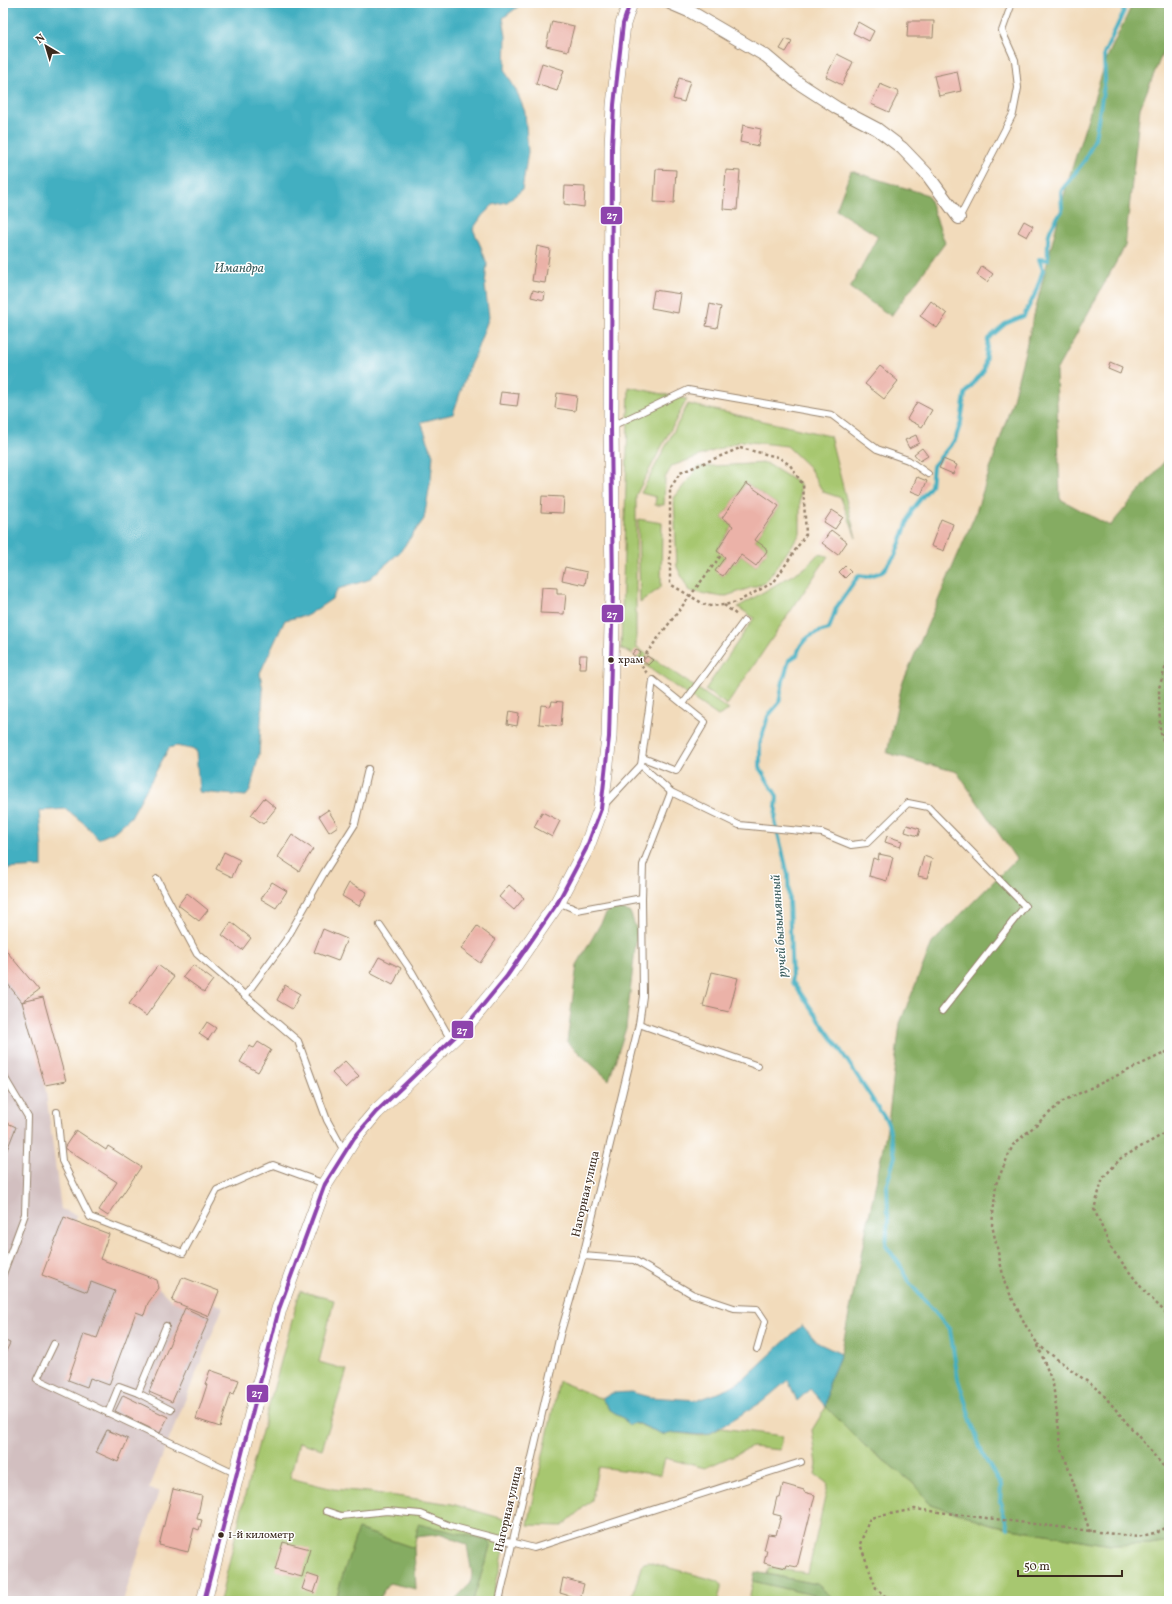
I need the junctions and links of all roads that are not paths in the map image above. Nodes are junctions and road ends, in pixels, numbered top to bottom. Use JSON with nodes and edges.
{"nodes":[{"id":1,"x":630,"y":3,"type":"edge"},
{"id":2,"x":670,"y":3,"type":"edge"},
{"id":3,"x":1012,"y":3,"type":"edge"},
{"id":4,"x":959,"y":218,"type":"joint"},
{"id":5,"x":611,"y":427,"type":"junction"},
{"id":6,"x":928,"y":474,"type":"dead end"},
{"id":7,"x":744,"y":620,"type":"road end"},
{"id":8,"x":683,"y":704,"type":"junction"},
{"id":9,"x":642,"y":762,"type":"junction"},
{"id":10,"x":368,"y":769,"type":"dead end"},
{"id":11,"x":671,"y":792,"type":"junction"},
{"id":12,"x":601,"y":809,"type":"junction"},
{"id":13,"x":157,"y":879,"type":"dead end"},
{"id":14,"x":642,"y":898,"type":"junction"},
{"id":15,"x":558,"y":902,"type":"junction"},
{"id":16,"x":380,"y":925,"type":"dead end"},
{"id":17,"x":245,"y":996,"type":"junction"},
{"id":18,"x":942,"y":1011,"type":"dead end"},
{"id":19,"x":639,"y":1024,"type":"junction"},
{"id":20,"x":451,"y":1040,"type":"junction"},
{"id":21,"x":758,"y":1066,"type":"dead end"},
{"id":22,"x":3,"y":1075,"type":"edge"},
{"id":23,"x":57,"y":1112,"type":"dead end"},
{"id":24,"x":345,"y":1153,"type":"junction"},
{"id":25,"x":325,"y":1184,"type":"junction"},
{"id":26,"x":583,"y":1256,"type":"junction"},
{"id":27,"x":3,"y":1274,"type":"edge"},
{"id":28,"x":166,"y":1326,"type":"dead end"},
{"id":29,"x":54,"y":1344,"type":"dead end"},
{"id":30,"x":757,"y":1349,"type":"dead end"},
{"id":31,"x":138,"y":1394,"type":"junction"},
{"id":32,"x":171,"y":1410,"type":"dead end"},
{"id":33,"x":108,"y":1413,"type":"junction"},
{"id":34,"x":801,"y":1462,"type":"dead end"},
{"id":35,"x":237,"y":1474,"type":"junction"},
{"id":36,"x":326,"y":1511,"type":"dead end"},
{"id":37,"x":512,"y":1542,"type":"junction"},
{"id":38,"x":204,"y":1601,"type":"edge"},
{"id":39,"x":499,"y":1601,"type":"edge"}],
"edges":[{"from":1,"to":5,"type":"street"},
{"from":2,"to":4,"type":"street"},
{"from":3,"to":4,"type":"lane"},
{"from":5,"to":6,"type":"lane"},
{"from":5,"to":12,"type":"street"},
{"from":7,"to":8,"type":"lane"},
{"from":8,"to":9,"type":"lane"},
{"from":8,"to":9,"type":"lane"},
{"from":9,"to":11,"type":"lane"},
{"from":9,"to":12,"type":"lane"},
{"from":10,"to":17,"type":"lane"},
{"from":11,"to":14,"type":"lane","name":"Нагорная улица"},
{"from":11,"to":18,"type":"lane"},
{"from":12,"to":15,"type":"street"},
{"from":13,"to":17,"type":"lane"},
{"from":14,"to":15,"type":"lane"},
{"from":14,"to":19,"type":"lane","name":"Нагорная улица"},
{"from":15,"to":20,"type":"street"},
{"from":16,"to":20,"type":"lane"},
{"from":17,"to":24,"type":"lane"},
{"from":19,"to":21,"type":"lane"},
{"from":19,"to":26,"type":"lane","name":"Нагорная улица"},
{"from":20,"to":24,"type":"street"},
{"from":22,"to":27,"type":"lane"},
{"from":23,"to":25,"type":"lane"},
{"from":24,"to":25,"type":"street"},
{"from":25,"to":35,"type":"street"},
{"from":26,"to":30,"type":"lane"},
{"from":26,"to":37,"type":"lane","name":"Нагорная улица"},
{"from":28,"to":31,"type":"lane"},
{"from":29,"to":33,"type":"lane"},
{"from":31,"to":32,"type":"lane"},
{"from":31,"to":33,"type":"lane"},
{"from":33,"to":35,"type":"lane"},
{"from":34,"to":37,"type":"lane"},
{"from":35,"to":38,"type":"street"},
{"from":36,"to":37,"type":"lane"},
{"from":37,"to":39,"type":"lane","name":"Нагорная улица"}]}
